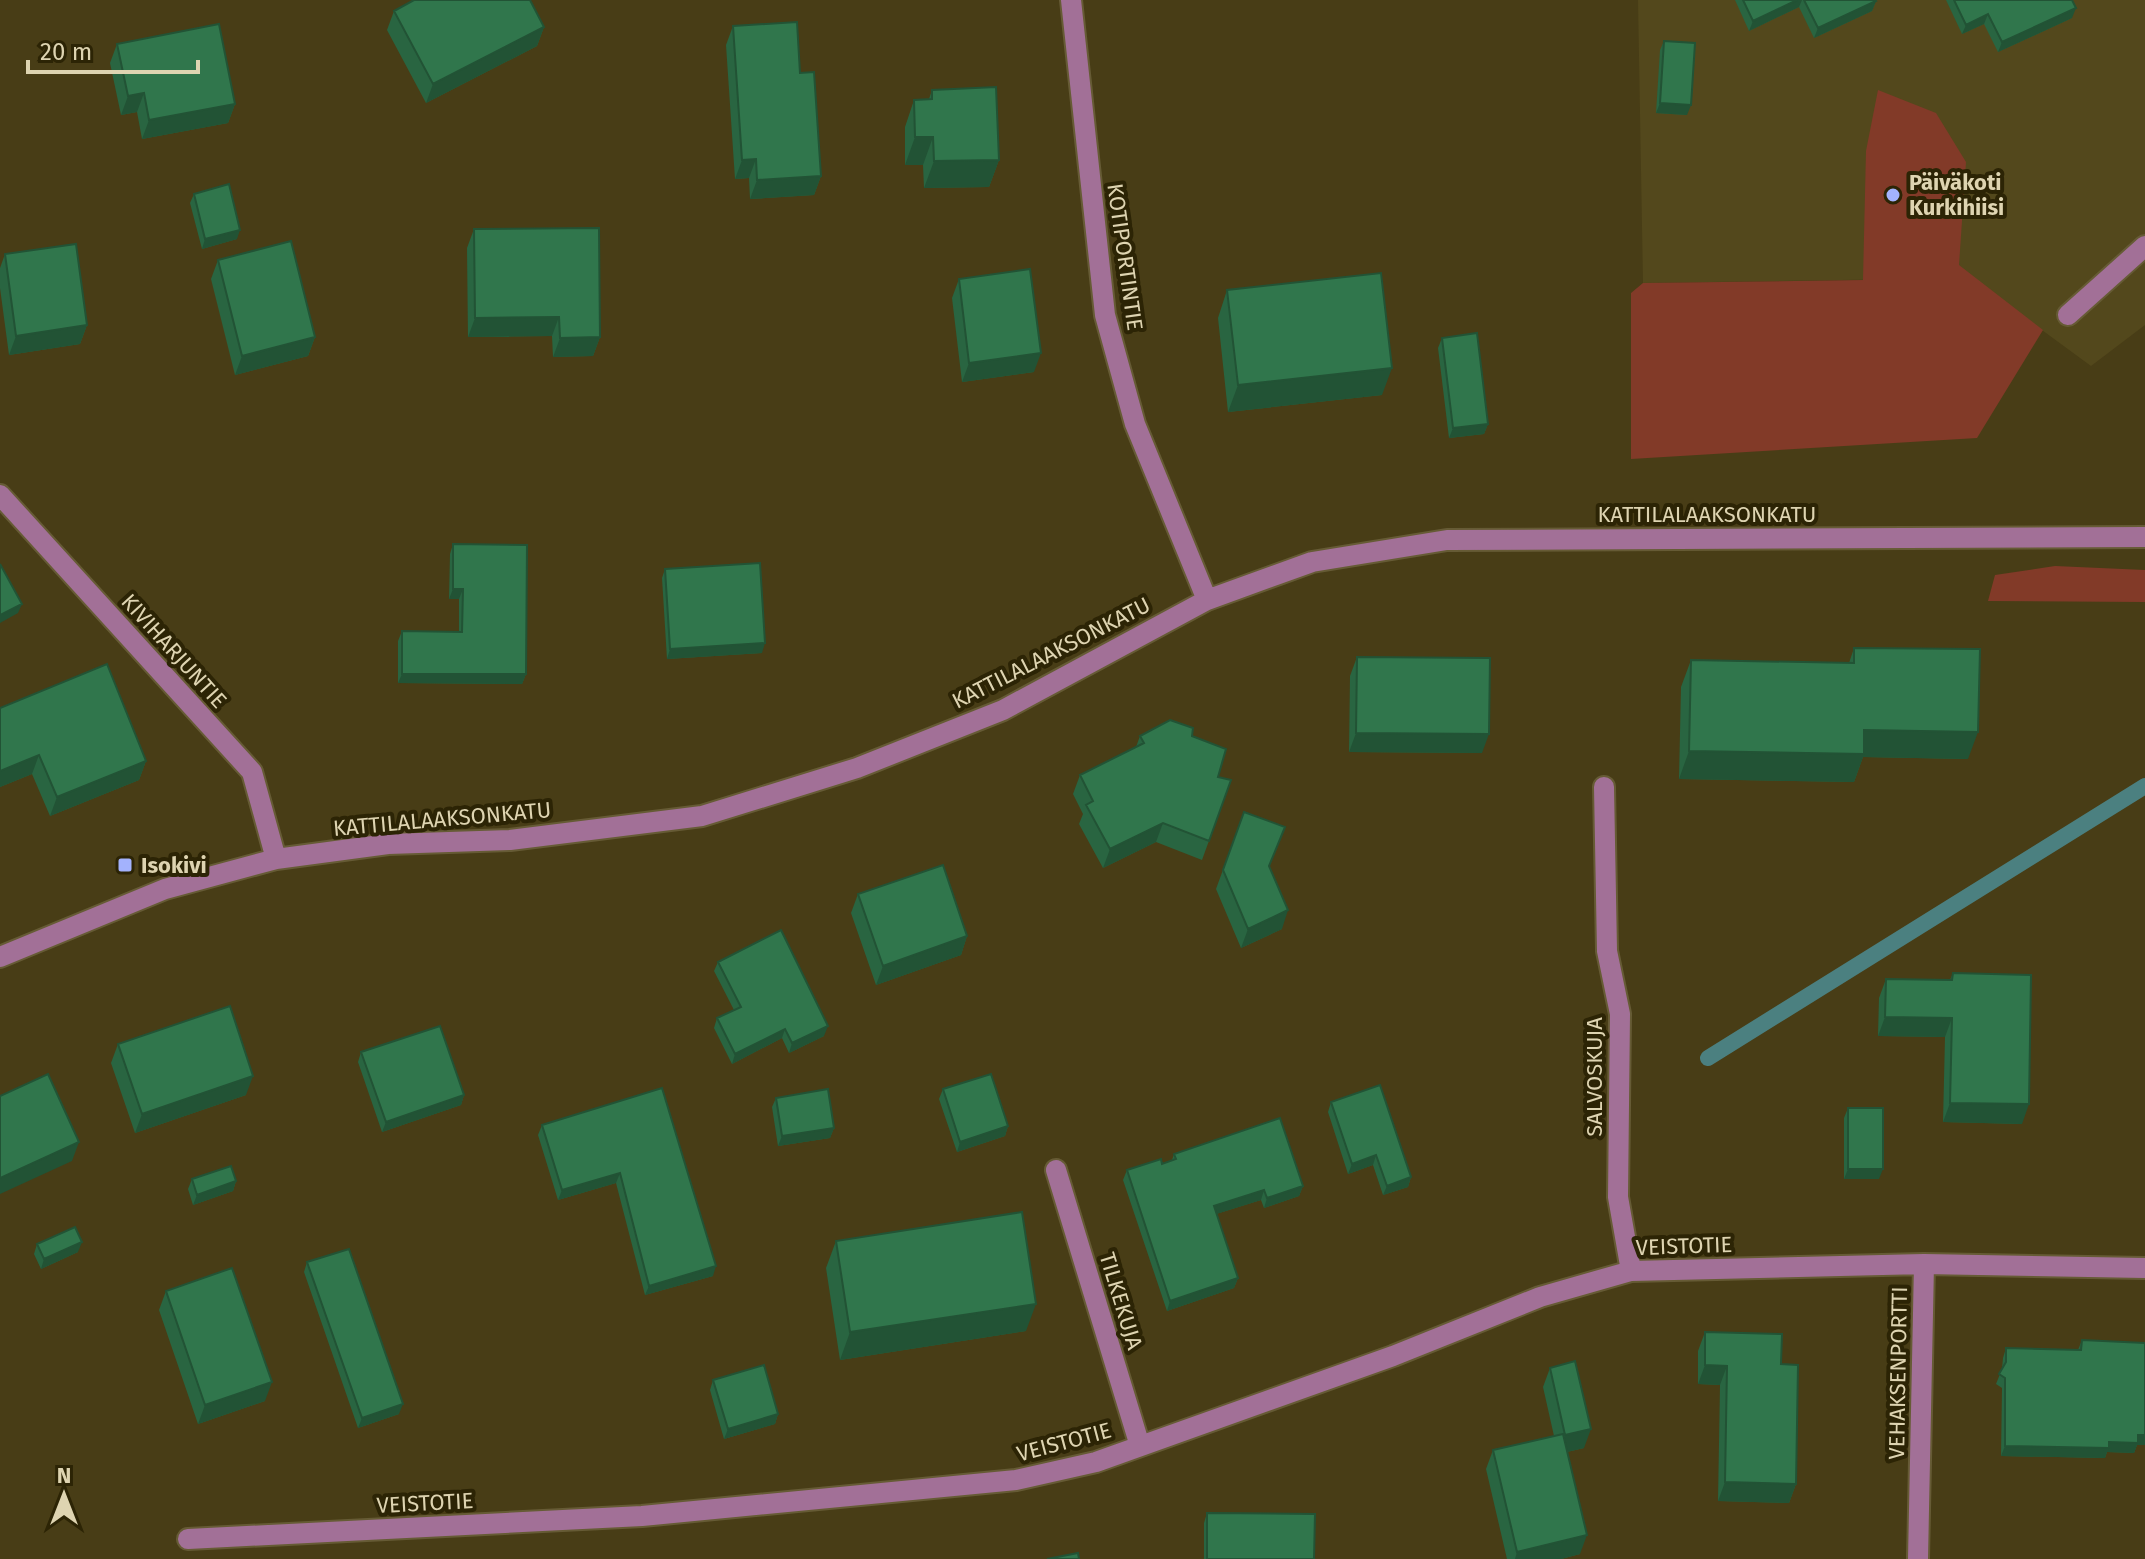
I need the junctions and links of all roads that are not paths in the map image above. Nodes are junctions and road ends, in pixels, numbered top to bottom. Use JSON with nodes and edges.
{"nodes":[{"id":1,"x":1071,"y":0,"type":"edge"},
{"id":2,"x":2145,"y":246,"type":"edge"},
{"id":3,"x":2068,"y":315,"type":"dead end"},
{"id":4,"x":0,"y":495,"type":"edge"},
{"id":5,"x":2145,"y":537,"type":"edge"},
{"id":6,"x":1207,"y":600,"type":"junction"},
{"id":7,"x":1604,"y":787,"type":"dead end"},
{"id":8,"x":276,"y":859,"type":"junction"},
{"id":9,"x":0,"y":957,"type":"edge"},
{"id":10,"x":1056,"y":1170,"type":"dead end"},
{"id":11,"x":1924,"y":1264,"type":"junction"},
{"id":12,"x":2145,"y":1268,"type":"edge"},
{"id":13,"x":1631,"y":1271,"type":"junction"},
{"id":14,"x":1140,"y":1446,"type":"junction"},
{"id":15,"x":188,"y":1539,"type":"dead end"},
{"id":16,"x":1918,"y":1559,"type":"edge"}],
"edges":[{"from":1,"to":6,"type":"street","name":"KOTIPORTINTIE"},
{"from":2,"to":3,"type":"street"},
{"from":4,"to":8,"type":"street","name":"KIVIHARJUNTIE"},
{"from":5,"to":6,"type":"street","name":"KATTILALAAKSONKATU"},
{"from":6,"to":8,"type":"street","name":"KATTILALAAKSONKATU"},
{"from":7,"to":13,"type":"street","name":"SALVOSKUJA"},
{"from":8,"to":9,"type":"street","name":"KATTILALAAKSONKATU"},
{"from":10,"to":14,"type":"street","name":"TILKEKUJA"},
{"from":11,"to":12,"type":"street","name":"VEHAKSENPORTTI"},
{"from":11,"to":13,"type":"street","name":"VEISTOTIE"},
{"from":11,"to":16,"type":"street","name":"VEHAKSENPORTTI"},
{"from":13,"to":14,"type":"street","name":"VEISTOTIE"},
{"from":14,"to":15,"type":"street","name":"VEISTOTIE"}]}
